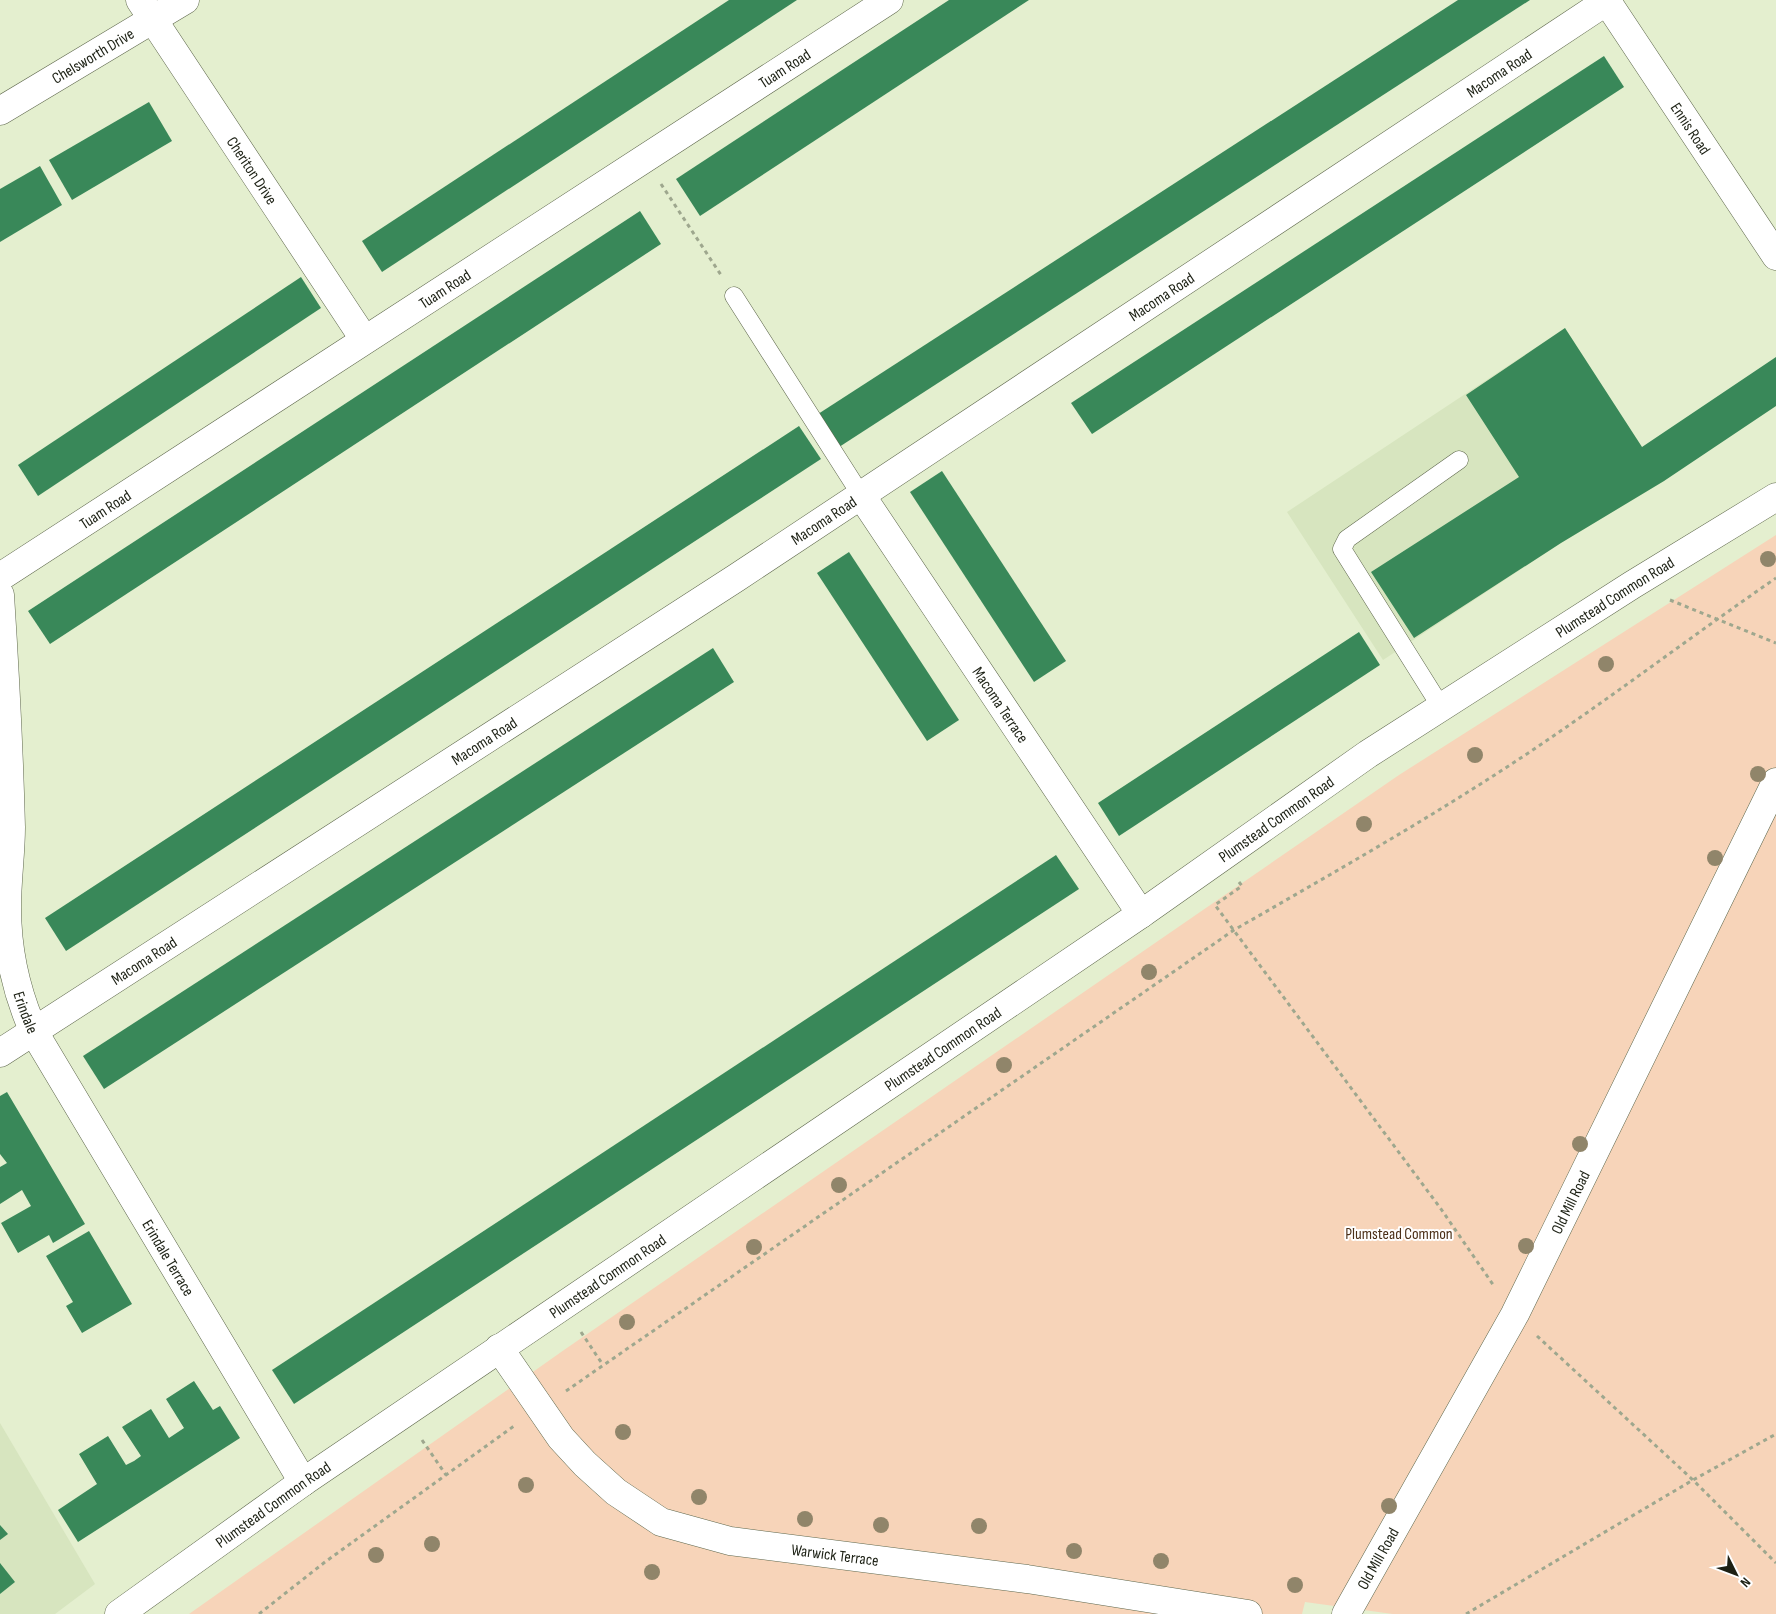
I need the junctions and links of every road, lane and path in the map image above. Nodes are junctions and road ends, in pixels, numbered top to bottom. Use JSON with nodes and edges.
{"nodes":[{"id":1,"x":185,"y":0,"type":"edge"},
{"id":2,"x":889,"y":0,"type":"edge"},
{"id":3,"x":1607,"y":1,"type":"edge"},
{"id":4,"x":147,"y":10,"type":"edge"},
{"id":5,"x":0,"y":111,"type":"edge"},
{"id":6,"x":644,"y":159,"type":"junction"},
{"id":7,"x":1776,"y":256,"type":"edge"},
{"id":8,"x":734,"y":296,"type":"joint"},
{"id":9,"x":364,"y":339,"type":"junction"},
{"id":10,"x":1459,"y":460,"type":"dead end"},
{"id":11,"x":861,"y":495,"type":"junction"},
{"id":12,"x":1776,"y":497,"type":"edge"},
{"id":13,"x":0,"y":578,"type":"edge"},
{"id":14,"x":1776,"y":578,"type":"edge"},
{"id":15,"x":1632,"y":585,"type":"junction"},
{"id":16,"x":0,"y":595,"type":"edge"},
{"id":17,"x":1718,"y":618,"type":"junction"},
{"id":18,"x":1776,"y":643,"type":"edge"},
{"id":19,"x":1441,"y":707,"type":"junction"},
{"id":20,"x":5,"y":773,"type":"edge"},
{"id":21,"x":1776,"y":782,"type":"edge"},
{"id":22,"x":1238,"y":881,"type":"dead end"},
{"id":23,"x":1141,"y":914,"type":"junction"},
{"id":24,"x":1234,"y":930,"type":"junction"},
{"id":25,"x":34,"y":1032,"type":"junction"},
{"id":26,"x":0,"y":1052,"type":"edge"},
{"id":27,"x":1515,"y":1314,"type":"junction"},
{"id":28,"x":576,"y":1326,"type":"dead end"},
{"id":29,"x":499,"y":1348,"type":"junction"},
{"id":30,"x":603,"y":1365,"type":"junction"},
{"id":31,"x":566,"y":1391,"type":"dead end"},
{"id":32,"x":515,"y":1425,"type":"dead end"},
{"id":33,"x":417,"y":1433,"type":"dead end"},
{"id":34,"x":1776,"y":1434,"type":"edge"},
{"id":35,"x":446,"y":1475,"type":"junction"},
{"id":36,"x":1693,"y":1480,"type":"junction"},
{"id":37,"x":303,"y":1482,"type":"junction"},
{"id":38,"x":1776,"y":1563,"type":"edge"},
{"id":39,"x":119,"y":1614,"type":"edge"},
{"id":40,"x":259,"y":1614,"type":"edge"},
{"id":41,"x":1248,"y":1614,"type":"edge"},
{"id":42,"x":1346,"y":1614,"type":"edge"},
{"id":43,"x":1466,"y":1614,"type":"edge"}],
"edges":[{"from":1,"to":4,"type":"street","name":"Chelsworth Drive"},
{"from":2,"to":6,"type":"street","name":"Tuam Road"},
{"from":3,"to":7,"type":"street","name":"Ennis Road"},
{"from":3,"to":11,"type":"street","name":"Macoma Road"},
{"from":4,"to":5,"type":"street","name":"Chelsworth Drive"},
{"from":4,"to":9,"type":"street","name":"Cheriton Drive"},
{"from":6,"to":8,"type":"path"},
{"from":6,"to":9,"type":"street","name":"Tuam Road"},
{"from":8,"to":11,"type":"lane"},
{"from":9,"to":13,"type":"street","name":"Tuam Road"},
{"from":10,"to":19,"type":"lane"},
{"from":11,"to":23,"type":"street","name":"Macoma Terrace"},
{"from":11,"to":25,"type":"street","name":"Macoma Road"},
{"from":12,"to":15,"type":"street","name":"Plumstead Common Road"},
{"from":14,"to":17,"type":"path"},
{"from":15,"to":17,"type":"path"},
{"from":15,"to":19,"type":"street","name":"Plumstead Common Road"},
{"from":16,"to":20,"type":"street","name":"Erindale"},
{"from":17,"to":18,"type":"path"},
{"from":17,"to":24,"type":"path"},
{"from":19,"to":23,"type":"street","name":"Plumstead Common Road"},
{"from":20,"to":25,"type":"street","name":"Erindale"},
{"from":21,"to":27,"type":"street","name":"Old Mill Road"},
{"from":22,"to":24,"type":"path"},
{"from":23,"to":29,"type":"street","name":"Plumstead Common Road"},
{"from":24,"to":27,"type":"path"},
{"from":24,"to":30,"type":"path"},
{"from":25,"to":26,"type":"street","name":"Erindale"},
{"from":25,"to":37,"type":"street","name":"Erindale Terrace"},
{"from":27,"to":36,"type":"path"},
{"from":27,"to":42,"type":"street","name":"Old Mill Road"},
{"from":28,"to":30,"type":"path"},
{"from":29,"to":37,"type":"street","name":"Plumstead Common Road"},
{"from":29,"to":41,"type":"street","name":"Warwick Terrace"},
{"from":30,"to":31,"type":"path"},
{"from":32,"to":35,"type":"path"},
{"from":33,"to":35,"type":"path"},
{"from":34,"to":36,"type":"path"},
{"from":35,"to":40,"type":"path"},
{"from":36,"to":38,"type":"path"},
{"from":36,"to":43,"type":"path"},
{"from":37,"to":39,"type":"street","name":"Plumstead Common Road"}]}
